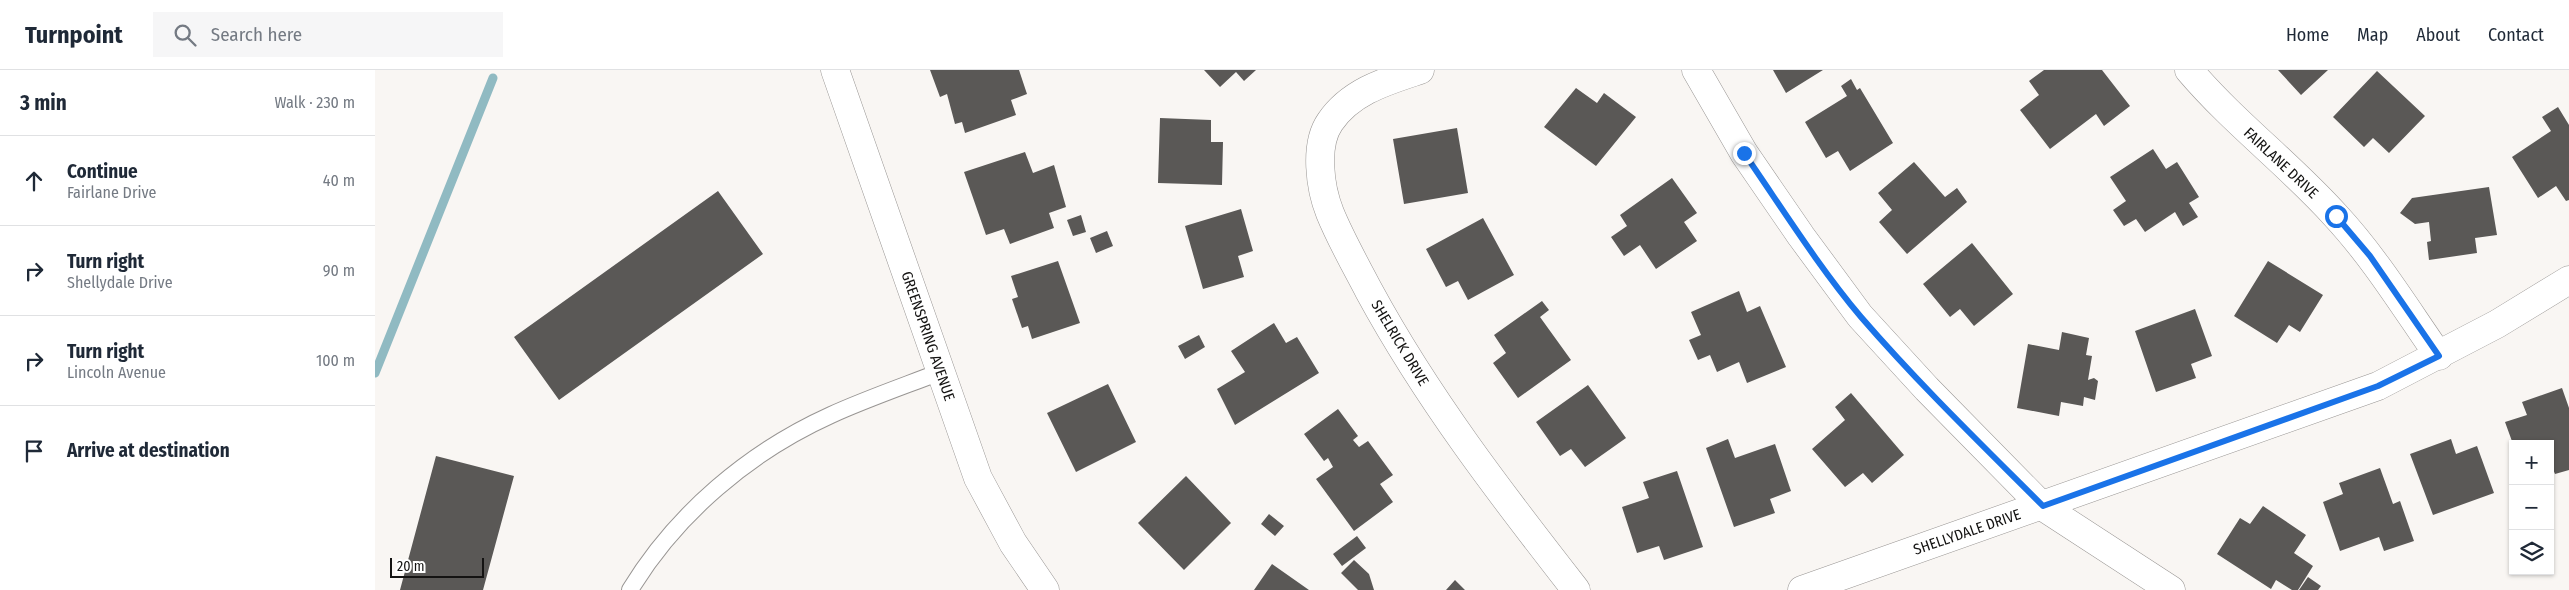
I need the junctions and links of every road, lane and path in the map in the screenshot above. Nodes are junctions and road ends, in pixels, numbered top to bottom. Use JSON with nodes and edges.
{"nodes":[{"id":1,"x":835,"y":70,"type":"edge"},
{"id":2,"x":1420,"y":70,"type":"edge"},
{"id":3,"x":1696,"y":70,"type":"edge"},
{"id":4,"x":2189,"y":70,"type":"edge"},
{"id":5,"x":2569,"y":280,"type":"edge"},
{"id":6,"x":2439,"y":356,"type":"junction"},
{"id":7,"x":940,"y":372,"type":"junction"},
{"id":8,"x":2043,"y":506,"type":"junction"},
{"id":9,"x":630,"y":590,"type":"edge"},
{"id":10,"x":1045,"y":590,"type":"edge"},
{"id":11,"x":1576,"y":590,"type":"edge"},
{"id":12,"x":1802,"y":590,"type":"edge"},
{"id":13,"x":2171,"y":590,"type":"edge"}],
"edges":[{"from":1,"to":7,"type":"street","name":"GREENSPRING AVENUE"},
{"from":2,"to":11,"type":"street","name":"SHELRICK DRIVE"},
{"from":3,"to":8,"type":"street"},
{"from":4,"to":6,"type":"street","name":"FAIRLANE DRIVE"},
{"from":5,"to":6,"type":"street","name":"SHELLYDALE DRIVE"},
{"from":6,"to":8,"type":"street","name":"SHELLYDALE DRIVE"},
{"from":7,"to":9,"type":"lane"},
{"from":7,"to":10,"type":"street","name":"GREENSPRING AVENUE"},
{"from":8,"to":12,"type":"street","name":"SHELLYDALE DRIVE"},
{"from":8,"to":13,"type":"street"}]}
